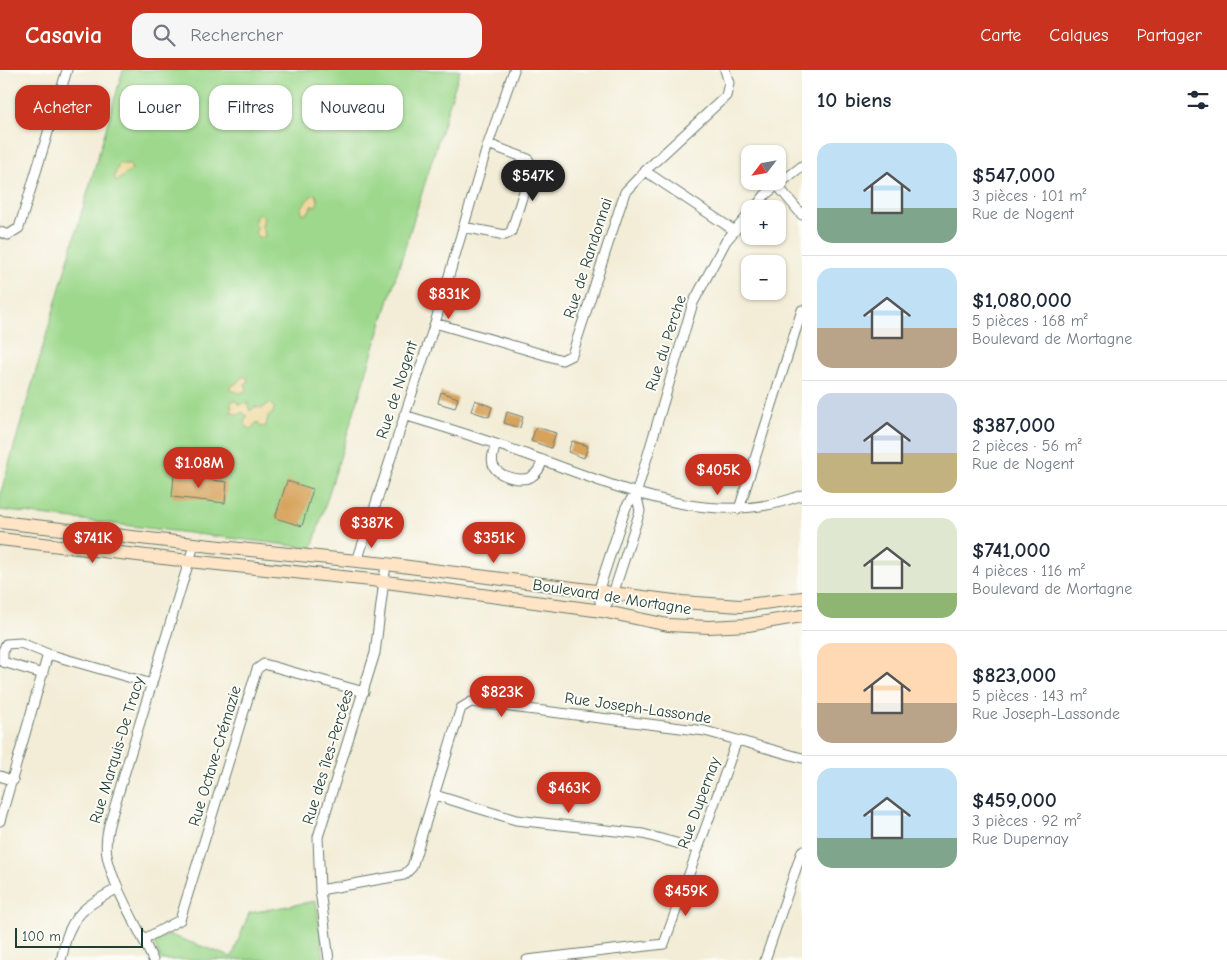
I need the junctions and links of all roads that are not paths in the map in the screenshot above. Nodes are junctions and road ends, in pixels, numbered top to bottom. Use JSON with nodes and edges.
{"nodes":[{"id":1,"x":68,"y":70,"type":"edge"},
{"id":2,"x":514,"y":70,"type":"edge"},
{"id":3,"x":725,"y":70,"type":"edge"},
{"id":4,"x":488,"y":144,"type":"junction"},
{"id":5,"x":802,"y":166,"type":"edge"},
{"id":6,"x":645,"y":171,"type":"junction"},
{"id":7,"x":786,"y":179,"type":"edge"},
{"id":8,"x":772,"y":190,"type":"edge"},
{"id":9,"x":782,"y":190,"type":"edge"},
{"id":10,"x":761,"y":200,"type":"edge"},
{"id":11,"x":802,"y":215,"type":"edge"},
{"id":12,"x":741,"y":224,"type":"edge"},
{"id":13,"x":463,"y":227,"type":"junction"},
{"id":14,"x":735,"y":231,"type":"junction"},
{"id":15,"x":0,"y":232,"type":"edge"},
{"id":16,"x":802,"y":310,"type":"edge"},
{"id":17,"x":435,"y":323,"type":"junction"},
{"id":18,"x":404,"y":415,"type":"junction"},
{"id":19,"x":496,"y":444,"type":"junction"},
{"id":20,"x":543,"y":460,"type":"junction"},
{"id":21,"x":636,"y":493,"type":"junction"},
{"id":22,"x":802,"y":495,"type":"edge"},
{"id":23,"x":739,"y":509,"type":"junction"},
{"id":24,"x":0,"y":522,"type":"edge"},
{"id":25,"x":0,"y":539,"type":"edge"},
{"id":26,"x":194,"y":544,"type":"junction"},
{"id":27,"x":189,"y":561,"type":"junction"},
{"id":28,"x":357,"y":561,"type":"junction"},
{"id":29,"x":386,"y":564,"type":"junction"},
{"id":30,"x":384,"y":582,"type":"junction"},
{"id":31,"x":598,"y":592,"type":"junction"},
{"id":32,"x":613,"y":594,"type":"junction"},
{"id":33,"x":802,"y":598,"type":"edge"},
{"id":34,"x":602,"y":611,"type":"junction"},
{"id":35,"x":802,"y":616,"type":"edge"},
{"id":36,"x":48,"y":654,"type":"junction"},
{"id":37,"x":43,"y":674,"type":"junction"},
{"id":38,"x":152,"y":684,"type":"junction"},
{"id":39,"x":364,"y":692,"type":"junction"},
{"id":40,"x":738,"y":740,"type":"junction"},
{"id":41,"x":802,"y":758,"type":"edge"},
{"id":42,"x":0,"y":776,"type":"edge"},
{"id":43,"x":12,"y":781,"type":"junction"},
{"id":44,"x":435,"y":795,"type":"junction"},
{"id":45,"x":0,"y":821,"type":"edge"},
{"id":46,"x":698,"y":849,"type":"junction"},
{"id":47,"x":802,"y":851,"type":"edge"},
{"id":48,"x":118,"y":888,"type":"junction"},
{"id":49,"x":320,"y":890,"type":"junction"},
{"id":50,"x":144,"y":939,"type":"junction"},
{"id":51,"x":61,"y":960,"type":"edge"},
{"id":52,"x":153,"y":960,"type":"edge"},
{"id":53,"x":329,"y":960,"type":"edge"},
{"id":54,"x":526,"y":960,"type":"edge"},
{"id":55,"x":765,"y":960,"type":"edge"}],
"edges":[{"from":1,"to":15,"type":"street"},
{"from":2,"to":4,"type":"street","name":"Rue de Nogent"},
{"from":3,"to":6,"type":"street","name":"Rue de Randonnai"},
{"from":4,"to":13,"type":"street","name":"Rue de Nogent"},
{"from":4,"to":13,"type":"street"},
{"from":5,"to":7,"type":"street"},
{"from":6,"to":14,"type":"street"},
{"from":6,"to":17,"type":"street","name":"Rue de Randonnai"},
{"from":8,"to":10,"type":"street"},
{"from":9,"to":11,"type":"street"},
{"from":12,"to":14,"type":"street","name":"Rue du Perche"},
{"from":13,"to":17,"type":"street","name":"Rue de Nogent"},
{"from":14,"to":21,"type":"street","name":"Rue du Perche"},
{"from":16,"to":23,"type":"street"},
{"from":17,"to":18,"type":"street","name":"Rue de Nogent"},
{"from":18,"to":19,"type":"street"},
{"from":18,"to":28,"type":"street","name":"Rue de Nogent"},
{"from":19,"to":20,"type":"street"},
{"from":19,"to":20,"type":"street"},
{"from":20,"to":21,"type":"street"},
{"from":21,"to":23,"type":"street"},
{"from":21,"to":31,"type":"street","name":"Rue du Perche"},
{"from":21,"to":32,"type":"street","name":"Rue du Perche"},
{"from":22,"to":23,"type":"street"},
{"from":24,"to":26,"type":"main road","name":"Boulevard de Mortagne"},
{"from":25,"to":27,"type":"main road","name":"Boulevard de Mortagne"},
{"from":26,"to":27,"type":"street","name":"Rue Marquis-De Tracy"},
{"from":26,"to":28,"type":"main road","name":"Boulevard de Mortagne"},
{"from":27,"to":30,"type":"main road","name":"Boulevard de Mortagne"},
{"from":27,"to":38,"type":"street","name":"Rue Marquis-De Tracy"},
{"from":28,"to":29,"type":"main road","name":"Boulevard de Mortagne"},
{"from":29,"to":30,"type":"street","name":"Rue des îles-Percées"},
{"from":29,"to":31,"type":"main road","name":"Boulevard de Mortagne"},
{"from":30,"to":34,"type":"main road","name":"Boulevard de Mortagne"},
{"from":30,"to":39,"type":"street","name":"Rue des îles-Percées"},
{"from":31,"to":32,"type":"main road","name":"Boulevard de Mortagne"},
{"from":31,"to":34,"type":"street"},
{"from":32,"to":33,"type":"main road","name":"Boulevard de Mortagne"},
{"from":32,"to":34,"type":"street","name":"Rue du Perche"},
{"from":34,"to":35,"type":"main road","name":"Boulevard de Mortagne"},
{"from":36,"to":37,"type":"street"},
{"from":36,"to":37,"type":"street"},
{"from":36,"to":38,"type":"street"},
{"from":37,"to":43,"type":"street"},
{"from":38,"to":48,"type":"street","name":"Rue Marquis-De Tracy"},
{"from":39,"to":49,"type":"street","name":"Rue des îles-Percées"},
{"from":39,"to":50,"type":"street","name":"Rue Octave-Crémazie"},
{"from":40,"to":41,"type":"street","name":"Rue Joseph-Lassonde"},
{"from":40,"to":44,"type":"street","name":"Rue Joseph-Lassonde"},
{"from":40,"to":46,"type":"street","name":"Rue Dupernay"},
{"from":42,"to":43,"type":"street"},
{"from":43,"to":45,"type":"street"},
{"from":44,"to":46,"type":"street"},
{"from":44,"to":49,"type":"street","name":"Rue Joseph-Lassonde"},
{"from":46,"to":54,"type":"street","name":"Rue Dupernay"},
{"from":47,"to":55,"type":"street"},
{"from":48,"to":50,"type":"street","name":"Rue Marquis-De Tracy"},
{"from":48,"to":51,"type":"street"},
{"from":49,"to":53,"type":"street","name":"Rue des îles-Percées"},
{"from":50,"to":52,"type":"street","name":"Rue Marquis-De Tracy"}]}
